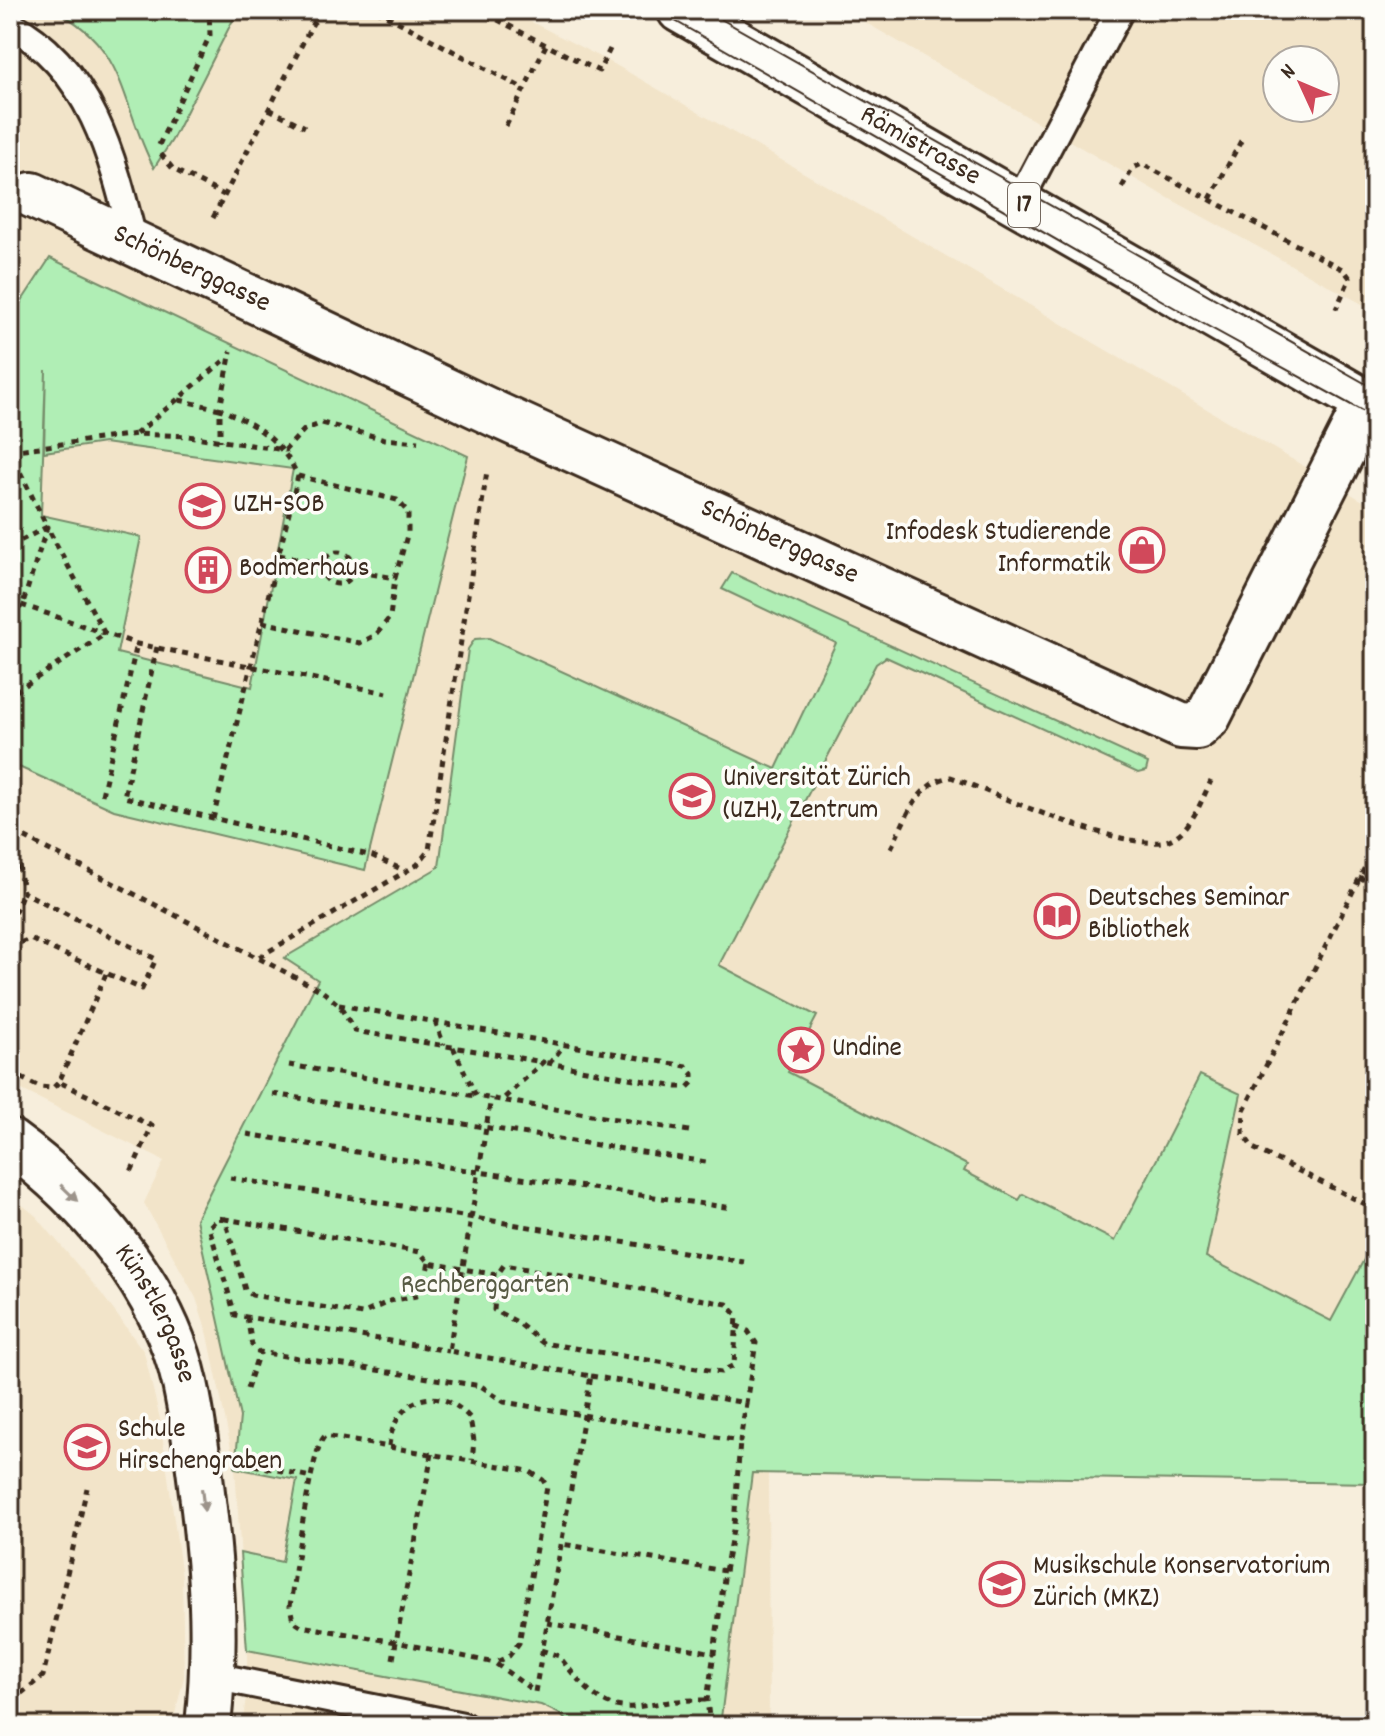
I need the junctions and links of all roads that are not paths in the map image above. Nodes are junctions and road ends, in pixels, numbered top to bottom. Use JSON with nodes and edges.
{"nodes":[{"id":1,"x":680,"y":10,"type":"edge"},
{"id":2,"x":1120,"y":10,"type":"edge"},
{"id":3,"x":10,"y":25,"type":"edge"},
{"id":4,"x":32,"y":195,"type":"dead end"},
{"id":5,"x":1019,"y":202,"type":"junction"},
{"id":6,"x":135,"y":247,"type":"junction"},
{"id":7,"x":1372,"y":409,"type":"edge"},
{"id":8,"x":10,"y":1142,"type":"edge"},
{"id":9,"x":213,"y":1676,"type":"junction"},
{"id":10,"x":208,"y":1726,"type":"edge"},
{"id":11,"x":463,"y":1726,"type":"edge"}],
"edges":[{"from":1,"to":5,"type":"street","name":"Rämistrasse","number":"17"},
{"from":2,"to":5,"type":"lane"},
{"from":3,"to":6,"type":"lane"},
{"from":4,"to":6,"type":"street","name":"Schönberggasse"},
{"from":5,"to":7,"type":"street","name":"Rämistrasse","number":"17"},
{"from":6,"to":7,"type":"street","name":"Schönberggasse"},
{"from":8,"to":9,"type":"street","name":"Künstlergasse","one_way":true},
{"from":9,"to":10,"type":"street","name":"Künstlergasse"},
{"from":9,"to":11,"type":"lane"}]}
